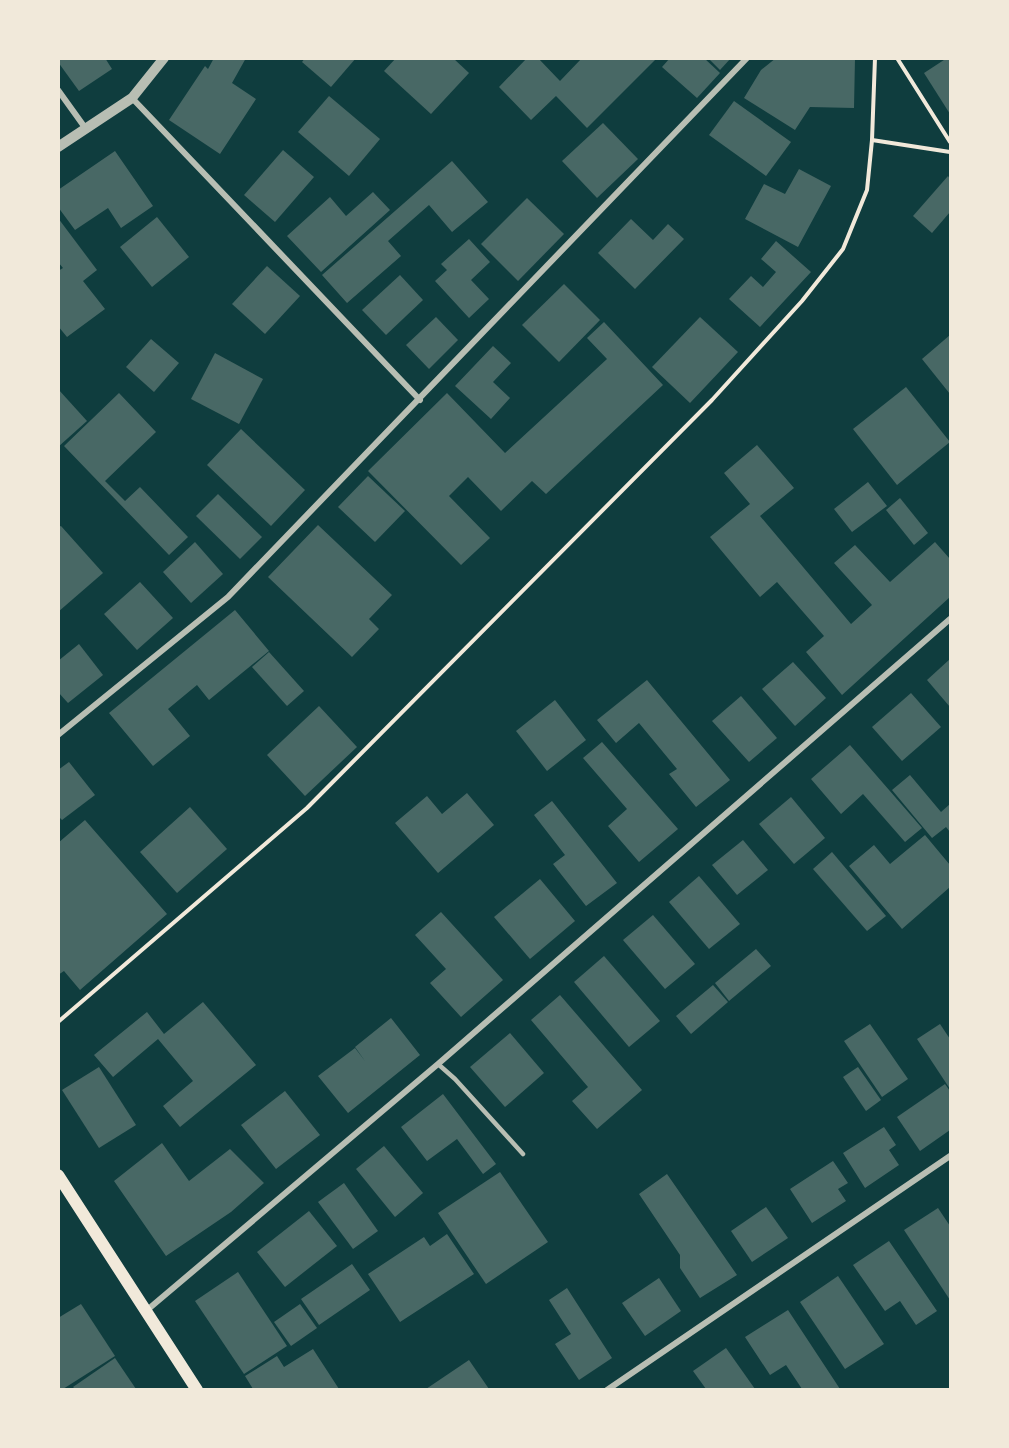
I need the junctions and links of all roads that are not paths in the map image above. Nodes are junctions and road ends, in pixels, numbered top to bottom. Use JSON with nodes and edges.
{"nodes":[{"id":1,"x":164,"y":58,"type":"edge"},
{"id":2,"x":747,"y":58,"type":"edge"},
{"id":3,"x":58,"y":90,"type":"edge"},
{"id":4,"x":132,"y":98,"type":"junction"},
{"id":5,"x":87,"y":130,"type":"junction"},
{"id":6,"x":58,"y":147,"type":"edge"},
{"id":7,"x":420,"y":399,"type":"junction"},
{"id":8,"x":951,"y":619,"type":"edge"},
{"id":9,"x":58,"y":735,"type":"edge"},
{"id":10,"x":438,"y":1064,"type":"junction"},
{"id":11,"x":523,"y":1154,"type":"dead end"},
{"id":12,"x":951,"y":1156,"type":"edge"},
{"id":13,"x":58,"y":1175,"type":"edge"},
{"id":14,"x":146,"y":1311,"type":"junction"},
{"id":15,"x":197,"y":1389,"type":"edge"},
{"id":16,"x":607,"y":1389,"type":"edge"}],
"edges":[{"from":1,"to":4,"type":"street"},
{"from":2,"to":7,"type":"street"},
{"from":3,"to":5,"type":"street"},
{"from":4,"to":5,"type":"street"},
{"from":4,"to":7,"type":"street"},
{"from":5,"to":6,"type":"street"},
{"from":7,"to":9,"type":"street"},
{"from":8,"to":10,"type":"street"},
{"from":10,"to":11,"type":"lane"},
{"from":10,"to":14,"type":"street"},
{"from":12,"to":16,"type":"street"},
{"from":13,"to":14,"type":"main road"},
{"from":14,"to":15,"type":"main road"}]}
